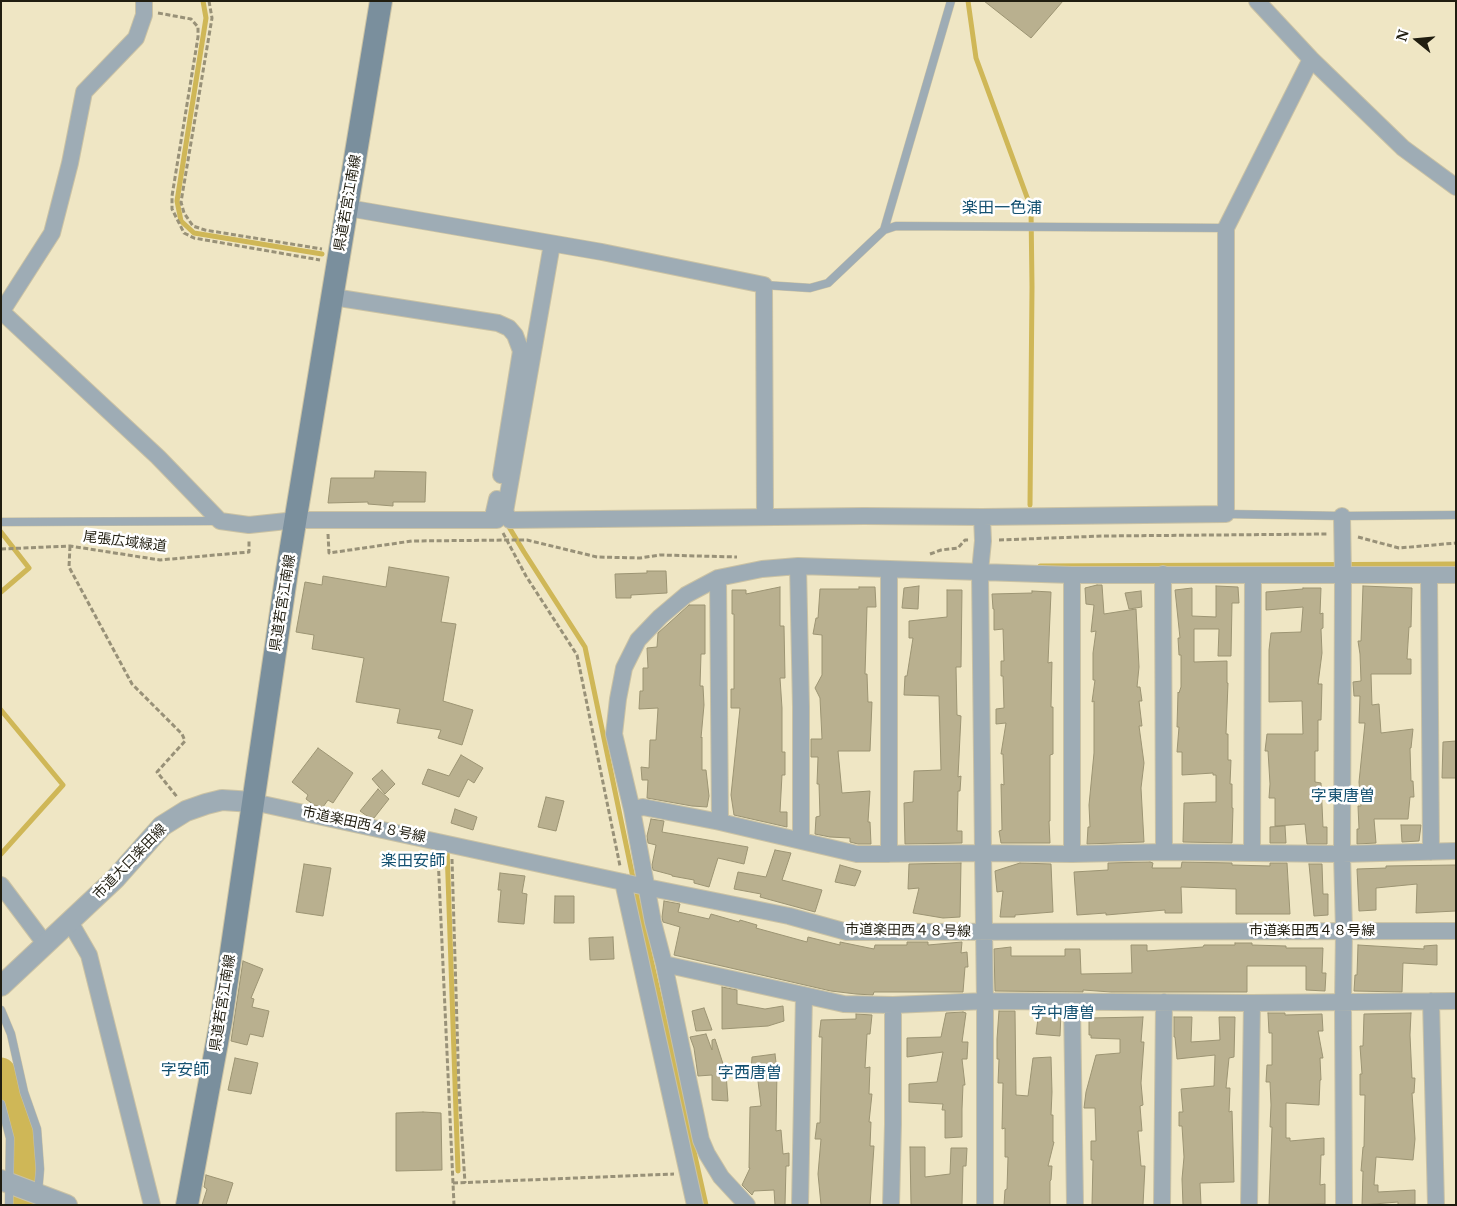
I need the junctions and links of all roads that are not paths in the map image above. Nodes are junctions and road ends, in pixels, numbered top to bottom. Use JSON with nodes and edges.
{"nodes":[{"id":1,"x":381,"y":1,"type":"edge"},
{"id":2,"x":951,"y":1,"type":"edge"},
{"id":3,"x":1257,"y":1,"type":"edge"},
{"id":4,"x":144,"y":6,"type":"edge"},
{"id":5,"x":1311,"y":59,"type":"junction"},
{"id":6,"x":1456,"y":187,"type":"edge"},
{"id":7,"x":348,"y":208,"type":"junction"},
{"id":8,"x":1226,"y":228,"type":"junction"},
{"id":9,"x":884,"y":230,"type":"junction"},
{"id":10,"x":552,"y":244,"type":"junction"},
{"id":11,"x":764,"y":284,"type":"junction"},
{"id":12,"x":333,"y":297,"type":"junction"},
{"id":13,"x":2,"y":311,"type":"edge"},
{"id":14,"x":1226,"y":514,"type":"junction"},
{"id":15,"x":1456,"y":515,"type":"edge"},
{"id":16,"x":1342,"y":516,"type":"junction"},
{"id":17,"x":764,"y":517,"type":"junction"},
{"id":18,"x":982,"y":517,"type":"junction"},
{"id":19,"x":296,"y":520,"type":"junction"},
{"id":20,"x":220,"y":521,"type":"junction"},
{"id":21,"x":1,"y":522,"type":"edge"},
{"id":22,"x":798,"y":566,"type":"junction"},
{"id":23,"x":1343,"y":568,"type":"junction"},
{"id":24,"x":889,"y":570,"type":"junction"},
{"id":25,"x":980,"y":571,"type":"junction"},
{"id":26,"x":1163,"y":574,"type":"junction"},
{"id":27,"x":1072,"y":575,"type":"junction"},
{"id":28,"x":1253,"y":575,"type":"junction"},
{"id":29,"x":1456,"y":575,"type":"edge"},
{"id":30,"x":1429,"y":576,"type":"junction"},
{"id":31,"x":718,"y":578,"type":"junction"},
{"id":32,"x":253,"y":802,"type":"junction"},
{"id":33,"x":632,"y":810,"type":"junction"},
{"id":34,"x":720,"y":822,"type":"junction"},
{"id":35,"x":801,"y":841,"type":"junction"},
{"id":36,"x":1456,"y":851,"type":"edge"},
{"id":37,"x":1164,"y":852,"type":"junction"},
{"id":38,"x":1432,"y":852,"type":"junction"},
{"id":39,"x":983,"y":853,"type":"junction"},
{"id":40,"x":1252,"y":853,"type":"junction"},
{"id":41,"x":889,"y":854,"type":"junction"},
{"id":42,"x":1072,"y":854,"type":"junction"},
{"id":43,"x":1342,"y":854,"type":"junction"},
{"id":44,"x":623,"y":882,"type":"junction"},
{"id":45,"x":1,"y":885,"type":"edge"},
{"id":46,"x":646,"y":887,"type":"junction"},
{"id":47,"x":70,"y":922,"type":"junction"},
{"id":48,"x":1344,"y":931,"type":"junction"},
{"id":49,"x":1456,"y":931,"type":"edge"},
{"id":50,"x":984,"y":932,"type":"junction"},
{"id":51,"x":46,"y":945,"type":"junction"},
{"id":52,"x":664,"y":964,"type":"junction"},
{"id":53,"x":1,"y":986,"type":"edge"},
{"id":54,"x":804,"y":995,"type":"junction"},
{"id":55,"x":985,"y":1001,"type":"junction"},
{"id":56,"x":1432,"y":1001,"type":"junction"},
{"id":57,"x":1456,"y":1001,"type":"edge"},
{"id":58,"x":1164,"y":1002,"type":"junction"},
{"id":59,"x":1343,"y":1002,"type":"junction"},
{"id":60,"x":1072,"y":1003,"type":"junction"},
{"id":61,"x":1252,"y":1003,"type":"junction"},
{"id":62,"x":893,"y":1004,"type":"junction"},
{"id":63,"x":1,"y":1010,"type":"edge"},
{"id":64,"x":1,"y":1104,"type":"edge"},
{"id":65,"x":8,"y":1182,"type":"edge"},
{"id":66,"x":37,"y":1193,"type":"junction"},
{"id":67,"x":10,"y":1205,"type":"edge"},
{"id":68,"x":67,"y":1205,"type":"edge"},
{"id":69,"x":152,"y":1205,"type":"edge"},
{"id":70,"x":187,"y":1205,"type":"edge"},
{"id":71,"x":695,"y":1205,"type":"edge"},
{"id":72,"x":747,"y":1205,"type":"edge"},
{"id":73,"x":800,"y":1205,"type":"edge"},
{"id":74,"x":891,"y":1205,"type":"edge"},
{"id":75,"x":985,"y":1205,"type":"edge"},
{"id":76,"x":1075,"y":1205,"type":"edge"},
{"id":77,"x":1162,"y":1205,"type":"edge"},
{"id":78,"x":1249,"y":1205,"type":"edge"},
{"id":79,"x":1344,"y":1205,"type":"edge"},
{"id":80,"x":1436,"y":1205,"type":"edge"}],
"edges":[{"from":1,"to":7,"type":"main road","name":"県道若宮江南線"},
{"from":2,"to":9,"type":"lane"},
{"from":3,"to":5,"type":"street"},
{"from":4,"to":13,"type":"street"},
{"from":5,"to":6,"type":"street"},
{"from":5,"to":8,"type":"street"},
{"from":7,"to":10,"type":"street"},
{"from":7,"to":12,"type":"main road","name":"県道若宮江南線"},
{"from":8,"to":9,"type":"lane"},
{"from":8,"to":14,"type":"street"},
{"from":9,"to":11,"type":"lane"},
{"from":10,"to":11,"type":"street"},
{"from":10,"to":17,"type":"street"},
{"from":11,"to":17,"type":"street"},
{"from":12,"to":19,"type":"main road","name":"県道若宮江南線"},
{"from":12,"to":19,"type":"street"},
{"from":13,"to":20,"type":"street"},
{"from":14,"to":16,"type":"lane"},
{"from":14,"to":18,"type":"street"},
{"from":15,"to":16,"type":"lane"},
{"from":16,"to":23,"type":"street"},
{"from":17,"to":18,"type":"street"},
{"from":18,"to":25,"type":"street"},
{"from":19,"to":20,"type":"street"},
{"from":19,"to":32,"type":"main road","name":"県道若宮江南線"},
{"from":20,"to":21,"type":"lane"},
{"from":22,"to":24,"type":"street"},
{"from":22,"to":31,"type":"street"},
{"from":22,"to":35,"type":"street"},
{"from":23,"to":28,"type":"street"},
{"from":23,"to":30,"type":"street"},
{"from":23,"to":43,"type":"street"},
{"from":24,"to":25,"type":"street"},
{"from":24,"to":41,"type":"street"},
{"from":25,"to":27,"type":"street"},
{"from":25,"to":39,"type":"street"},
{"from":26,"to":27,"type":"street"},
{"from":26,"to":28,"type":"street"},
{"from":26,"to":37,"type":"street"},
{"from":27,"to":42,"type":"street"},
{"from":28,"to":40,"type":"street"},
{"from":29,"to":30,"type":"street"},
{"from":30,"to":38,"type":"street"},
{"from":31,"to":33,"type":"street"},
{"from":31,"to":34,"type":"street"},
{"from":32,"to":44,"type":"street","name":"市道楽田西４８号線"},
{"from":32,"to":47,"type":"street","name":"市道大口楽田線"},
{"from":32,"to":70,"type":"main road","name":"県道若宮江南線"},
{"from":33,"to":34,"type":"street"},
{"from":33,"to":46,"type":"street"},
{"from":34,"to":35,"type":"street"},
{"from":35,"to":41,"type":"street"},
{"from":36,"to":38,"type":"street"},
{"from":37,"to":40,"type":"street"},
{"from":37,"to":42,"type":"street"},
{"from":38,"to":43,"type":"street"},
{"from":39,"to":41,"type":"street"},
{"from":39,"to":42,"type":"street"},
{"from":39,"to":50,"type":"street"},
{"from":40,"to":43,"type":"street"},
{"from":43,"to":48,"type":"street"},
{"from":44,"to":46,"type":"street","name":"市道楽田西４８号線"},
{"from":44,"to":71,"type":"street"},
{"from":45,"to":51,"type":"street"},
{"from":46,"to":50,"type":"street","name":"市道楽田西４８号線"},
{"from":46,"to":52,"type":"street"},
{"from":47,"to":51,"type":"street","name":"市道大口楽田線"},
{"from":47,"to":69,"type":"street"},
{"from":48,"to":49,"type":"street","name":"市道楽田西４８号線"},
{"from":48,"to":50,"type":"street","name":"市道楽田西４８号線"},
{"from":48,"to":59,"type":"street"},
{"from":50,"to":55,"type":"street"},
{"from":51,"to":53,"type":"street","name":"市道大口楽田線"},
{"from":52,"to":54,"type":"street"},
{"from":52,"to":72,"type":"street"},
{"from":54,"to":62,"type":"street"},
{"from":54,"to":73,"type":"street"},
{"from":55,"to":60,"type":"street"},
{"from":55,"to":62,"type":"street"},
{"from":55,"to":75,"type":"street"},
{"from":56,"to":57,"type":"street"},
{"from":56,"to":59,"type":"street"},
{"from":56,"to":80,"type":"street"},
{"from":58,"to":60,"type":"street"},
{"from":58,"to":61,"type":"street"},
{"from":58,"to":77,"type":"street"},
{"from":59,"to":61,"type":"street"},
{"from":59,"to":79,"type":"street"},
{"from":60,"to":76,"type":"street"},
{"from":61,"to":78,"type":"street"},
{"from":62,"to":74,"type":"street"},
{"from":63,"to":66,"type":"lane"},
{"from":64,"to":65,"type":"lane"},
{"from":65,"to":66,"type":"street"},
{"from":65,"to":67,"type":"lane"},
{"from":66,"to":68,"type":"street"}]}
